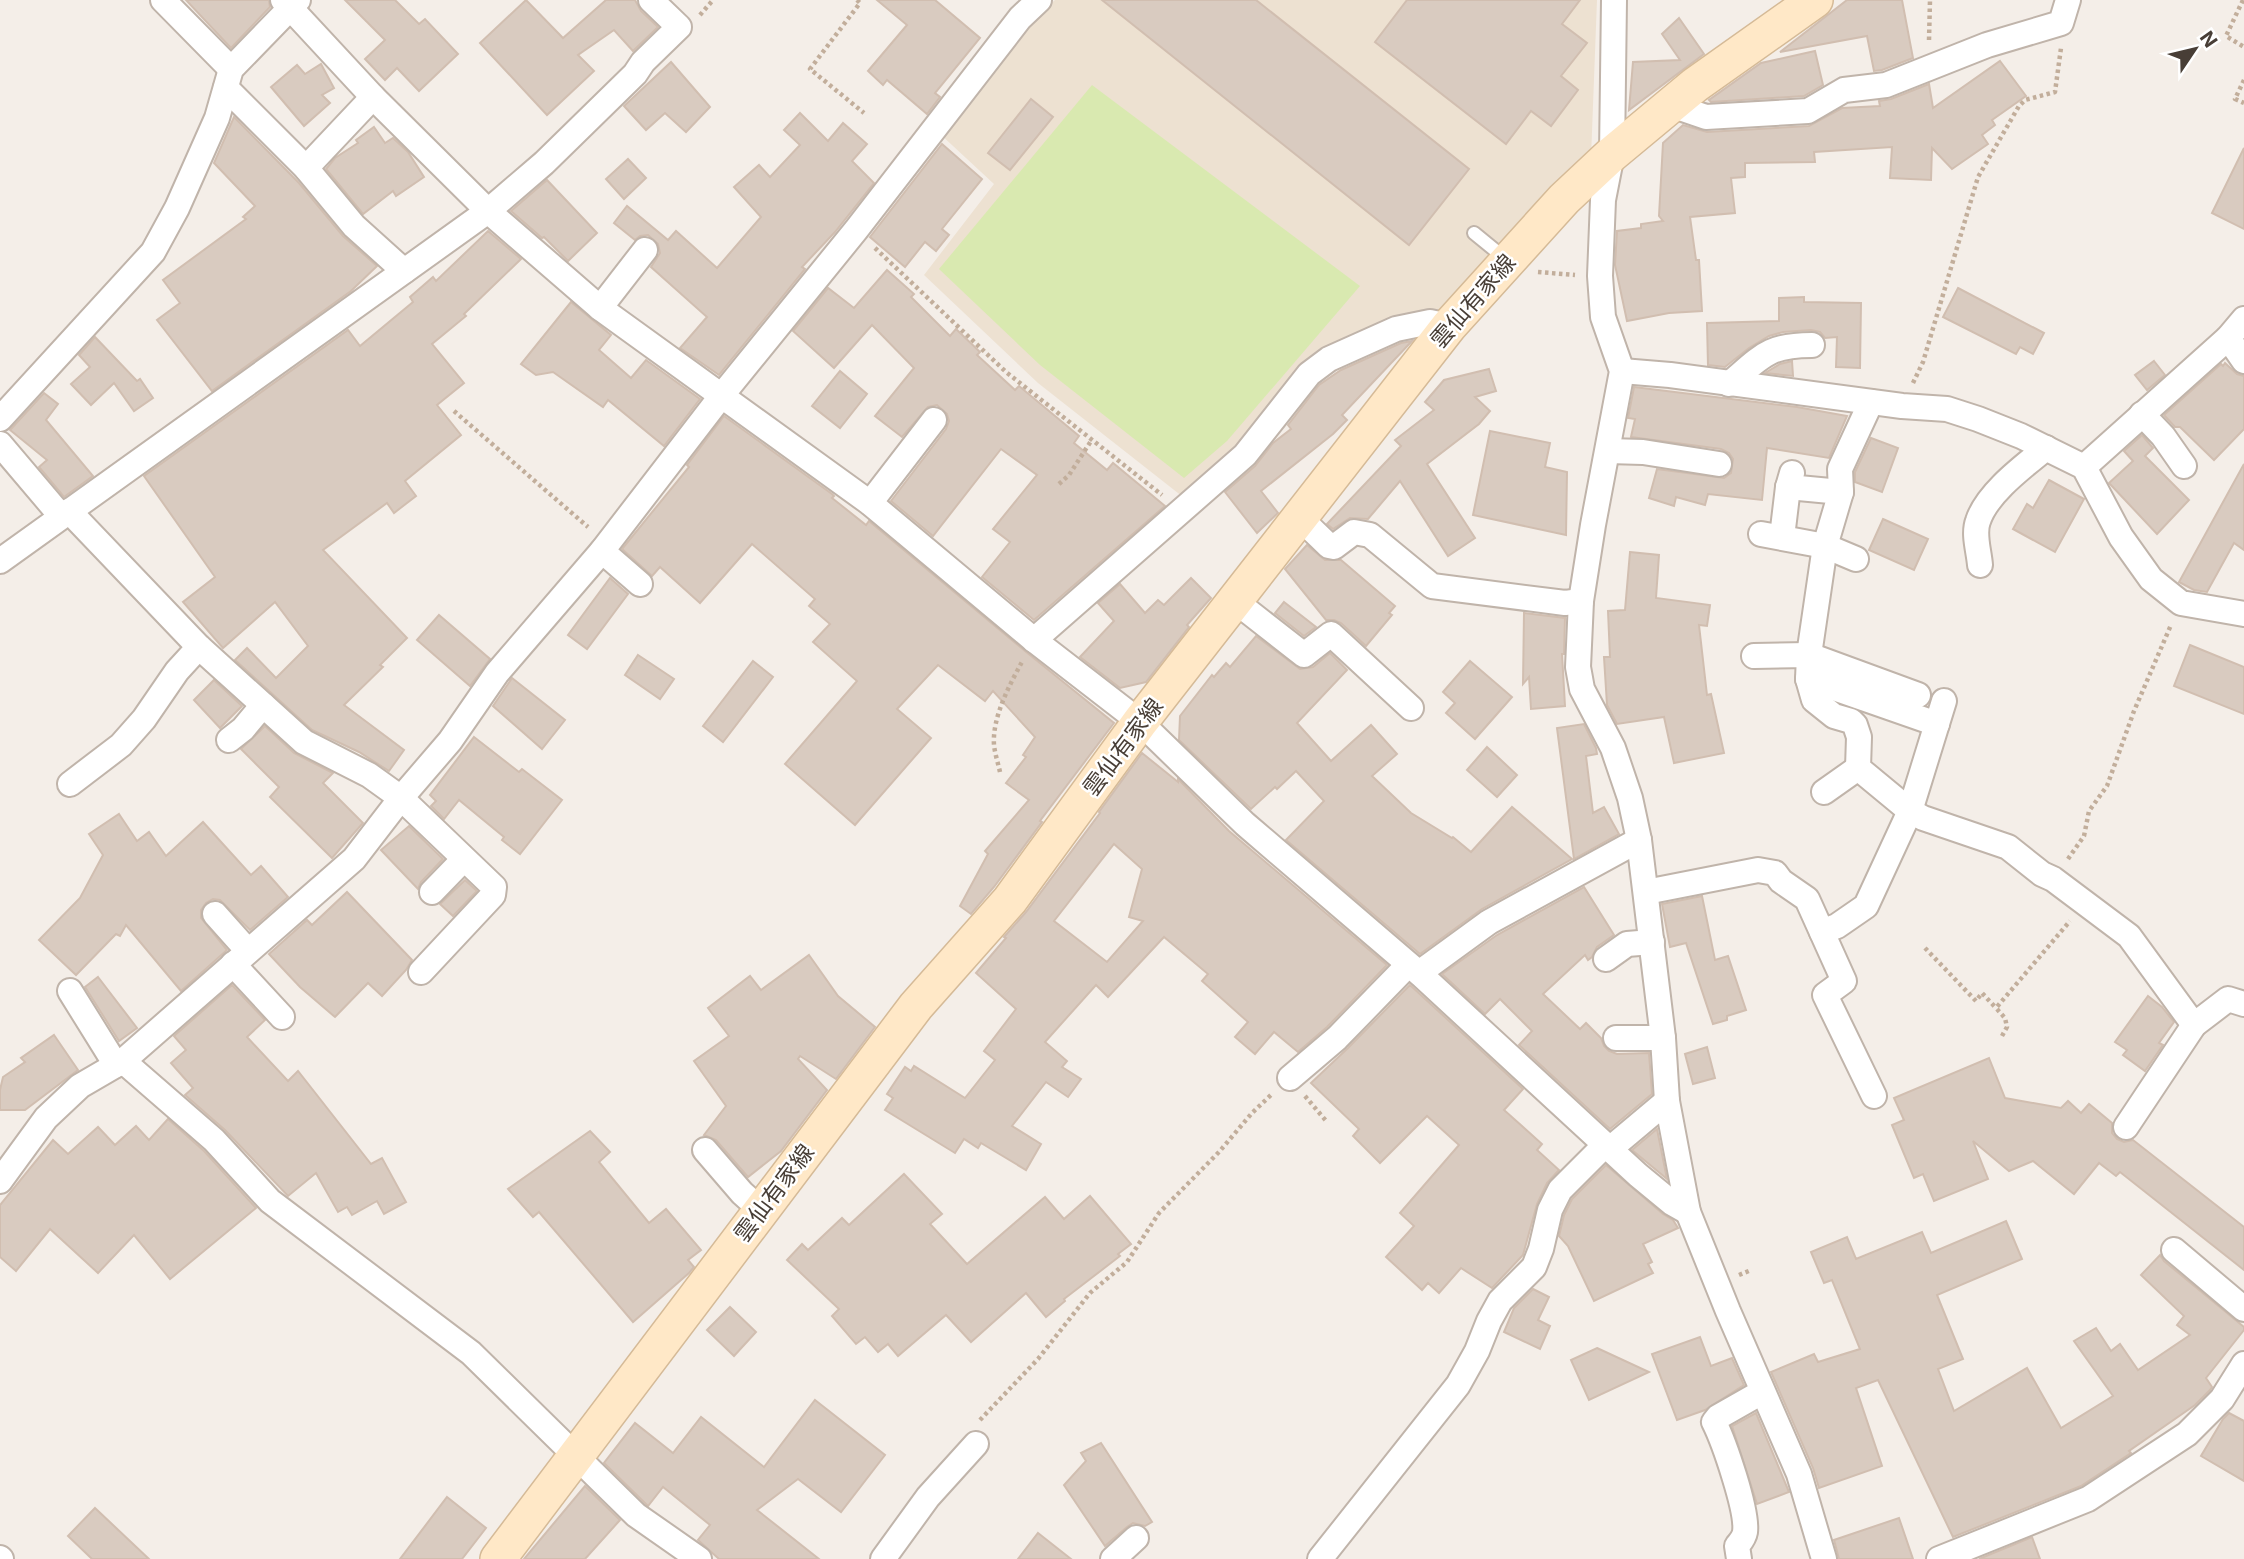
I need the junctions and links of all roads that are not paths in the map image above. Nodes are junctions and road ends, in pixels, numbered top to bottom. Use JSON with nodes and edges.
{"nodes":[{"id":1,"x":163,"y":0,"type":"edge"},
{"id":2,"x":651,"y":0,"type":"edge"},
{"id":3,"x":1039,"y":0,"type":"edge"},
{"id":4,"x":1614,"y":0,"type":"edge"},
{"id":5,"x":1815,"y":0,"type":"edge"},
{"id":6,"x":290,"y":3,"type":"edge"},
{"id":7,"x":2065,"y":11,"type":"edge"},
{"id":8,"x":228,"y":78,"type":"junction"},
{"id":9,"x":373,"y":97,"type":"junction"},
{"id":10,"x":1671,"y":105,"type":"junction"},
{"id":11,"x":1612,"y":154,"type":"junction"},
{"id":12,"x":306,"y":168,"type":"junction"},
{"id":13,"x":488,"y":211,"type":"junction"},
{"id":14,"x":1474,"y":233,"type":"dead end"},
{"id":15,"x":645,"y":250,"type":"dead end"},
{"id":16,"x":1508,"y":260,"type":"junction"},
{"id":17,"x":404,"y":271,"type":"junction"},
{"id":18,"x":600,"y":308,"type":"junction"},
{"id":19,"x":1449,"y":326,"type":"junction"},
{"id":20,"x":2236,"y":329,"type":"edge"},
{"id":21,"x":1812,"y":345,"type":"dead end"},
{"id":22,"x":2244,"y":361,"type":"edge"},
{"id":23,"x":1622,"y":371,"type":"junction"},
{"id":24,"x":1729,"y":384,"type":"junction"},
{"id":25,"x":722,"y":395,"type":"junction"},
{"id":26,"x":1871,"y":402,"type":"junction"},
{"id":27,"x":2142,"y":414,"type":"junction"},
{"id":28,"x":0,"y":419,"type":"edge"},
{"id":29,"x":934,"y":420,"type":"dead end"},
{"id":30,"x":0,"y":444,"type":"edge"},
{"id":31,"x":2046,"y":448,"type":"junction"},
{"id":32,"x":1608,"y":451,"type":"junction"},
{"id":33,"x":1719,"y":464,"type":"dead end"},
{"id":34,"x":2184,"y":466,"type":"dead end"},
{"id":35,"x":2084,"y":467,"type":"junction"},
{"id":36,"x":1841,"y":492,"type":"junction"},
{"id":37,"x":870,"y":503,"type":"junction"},
{"id":38,"x":65,"y":513,"type":"junction"},
{"id":39,"x":1300,"y":518,"type":"junction"},
{"id":40,"x":1825,"y":546,"type":"junction"},
{"id":41,"x":605,"y":547,"type":"junction"},
{"id":42,"x":1856,"y":559,"type":"dead end"},
{"id":43,"x":0,"y":561,"type":"edge"},
{"id":44,"x":1980,"y":565,"type":"dead end"},
{"id":45,"x":640,"y":584,"type":"dead end"},
{"id":46,"x":1235,"y":601,"type":"junction"},
{"id":47,"x":1581,"y":601,"type":"junction"},
{"id":48,"x":2244,"y":614,"type":"edge"},
{"id":49,"x":1034,"y":640,"type":"junction"},
{"id":50,"x":199,"y":647,"type":"junction"},
{"id":51,"x":1754,"y":656,"type":"dead end"},
{"id":52,"x":1809,"y":667,"type":"junction"},
{"id":53,"x":1918,"y":695,"type":"dead end"},
{"id":54,"x":1944,"y":701,"type":"dead end"},
{"id":55,"x":263,"y":705,"type":"junction"},
{"id":56,"x":1411,"y":708,"type":"dead end"},
{"id":57,"x":1140,"y":722,"type":"junction"},
{"id":58,"x":1937,"y":724,"type":"junction"},
{"id":59,"x":229,"y":740,"type":"dead end"},
{"id":60,"x":1858,"y":768,"type":"junction"},
{"id":61,"x":70,"y":784,"type":"dead end"},
{"id":62,"x":1824,"y":792,"type":"dead end"},
{"id":63,"x":401,"y":798,"type":"junction"},
{"id":64,"x":1910,"y":811,"type":"junction"},
{"id":65,"x":1639,"y":840,"type":"junction"},
{"id":66,"x":463,"y":860,"type":"junction"},
{"id":67,"x":432,"y":892,"type":"dead end"},
{"id":68,"x":1646,"y":892,"type":"junction"},
{"id":69,"x":215,"y":914,"type":"dead end"},
{"id":70,"x":1822,"y":932,"type":"junction"},
{"id":71,"x":1652,"y":942,"type":"junction"},
{"id":72,"x":241,"y":958,"type":"junction"},
{"id":73,"x":1606,"y":959,"type":"dead end"},
{"id":74,"x":1413,"y":969,"type":"junction"},
{"id":75,"x":422,"y":972,"type":"dead end"},
{"id":76,"x":70,"y":991,"type":"dead end"},
{"id":77,"x":2244,"y":1004,"type":"edge"},
{"id":78,"x":282,"y":1017,"type":"dead end"},
{"id":79,"x":2194,"y":1025,"type":"junction"},
{"id":80,"x":1616,"y":1038,"type":"dead end"},
{"id":81,"x":1663,"y":1038,"type":"junction"},
{"id":82,"x":119,"y":1063,"type":"junction"},
{"id":83,"x":1290,"y":1078,"type":"road end"},
{"id":84,"x":1874,"y":1096,"type":"dead end"},
{"id":85,"x":1667,"y":1101,"type":"junction"},
{"id":86,"x":2126,"y":1127,"type":"dead end"},
{"id":87,"x":1608,"y":1147,"type":"junction"},
{"id":88,"x":705,"y":1150,"type":"dead end"},
{"id":89,"x":0,"y":1181,"type":"edge"},
{"id":90,"x":761,"y":1210,"type":"junction"},
{"id":91,"x":1688,"y":1212,"type":"junction"},
{"id":92,"x":2174,"y":1250,"type":"dead end"},
{"id":93,"x":2244,"y":1309,"type":"edge"},
{"id":94,"x":2244,"y":1364,"type":"edge"},
{"id":95,"x":1762,"y":1392,"type":"junction"},
{"id":96,"x":976,"y":1444,"type":"road end"},
{"id":97,"x":575,"y":1456,"type":"junction"},
{"id":98,"x":1136,"y":1538,"type":"dead end"},
{"id":99,"x":498,"y":1559,"type":"edge"},
{"id":100,"x":699,"y":1559,"type":"edge"},
{"id":101,"x":883,"y":1559,"type":"edge"},
{"id":102,"x":1113,"y":1559,"type":"edge"},
{"id":103,"x":1320,"y":1559,"type":"edge"},
{"id":104,"x":1739,"y":1559,"type":"edge"},
{"id":105,"x":1824,"y":1559,"type":"edge"},
{"id":106,"x":1938,"y":1559,"type":"edge"}],
"edges":[{"from":1,"to":8,"type":"street"},
{"from":2,"to":13,"type":"street"},
{"from":3,"to":25,"type":"street"},
{"from":4,"to":11,"type":"street"},
{"from":5,"to":10,"type":"main road","name":"雲仙有家線"},
{"from":6,"to":8,"type":"street"},
{"from":6,"to":9,"type":"street"},
{"from":7,"to":10,"type":"street"},
{"from":8,"to":12,"type":"street"},
{"from":8,"to":28,"type":"street"},
{"from":9,"to":12,"type":"street"},
{"from":9,"to":13,"type":"street"},
{"from":10,"to":11,"type":"main road","name":"雲仙有家線"},
{"from":11,"to":16,"type":"main road","name":"雲仙有家線"},
{"from":11,"to":23,"type":"street"},
{"from":12,"to":17,"type":"street"},
{"from":13,"to":17,"type":"street"},
{"from":13,"to":18,"type":"street"},
{"from":14,"to":16,"type":"lane"},
{"from":15,"to":18,"type":"street"},
{"from":16,"to":19,"type":"main road","name":"雲仙有家線"},
{"from":17,"to":38,"type":"street"},
{"from":18,"to":25,"type":"street"},
{"from":19,"to":39,"type":"main road","name":"雲仙有家線"},
{"from":19,"to":49,"type":"street"},
{"from":20,"to":22,"type":"street"},
{"from":20,"to":27,"type":"street"},
{"from":21,"to":24,"type":"street"},
{"from":23,"to":24,"type":"street"},
{"from":23,"to":32,"type":"street"},
{"from":24,"to":26,"type":"street"},
{"from":25,"to":37,"type":"street"},
{"from":25,"to":41,"type":"street"},
{"from":26,"to":31,"type":"street"},
{"from":26,"to":36,"type":"street"},
{"from":27,"to":34,"type":"street"},
{"from":27,"to":35,"type":"street"},
{"from":29,"to":37,"type":"street"},
{"from":30,"to":38,"type":"street"},
{"from":31,"to":35,"type":"street"},
{"from":31,"to":44,"type":"street"},
{"from":32,"to":33,"type":"street"},
{"from":32,"to":47,"type":"street"},
{"from":35,"to":48,"type":"street"},
{"from":36,"to":40,"type":"street"},
{"from":36,"to":40,"type":"street"},
{"from":37,"to":49,"type":"street"},
{"from":38,"to":43,"type":"street"},
{"from":38,"to":50,"type":"street"},
{"from":39,"to":46,"type":"main road","name":"雲仙有家線"},
{"from":39,"to":47,"type":"street"},
{"from":40,"to":42,"type":"street"},
{"from":40,"to":52,"type":"street"},
{"from":41,"to":45,"type":"street"},
{"from":41,"to":63,"type":"street"},
{"from":46,"to":56,"type":"street"},
{"from":46,"to":57,"type":"main road","name":"雲仙有家線"},
{"from":47,"to":65,"type":"street"},
{"from":49,"to":57,"type":"street"},
{"from":50,"to":55,"type":"street"},
{"from":50,"to":61,"type":"street"},
{"from":51,"to":52,"type":"street"},
{"from":52,"to":53,"type":"street"},
{"from":52,"to":58,"type":"street"},
{"from":52,"to":60,"type":"street"},
{"from":54,"to":58,"type":"street"},
{"from":55,"to":59,"type":"street"},
{"from":55,"to":63,"type":"street"},
{"from":57,"to":74,"type":"street"},
{"from":57,"to":90,"type":"main road","name":"雲仙有家線"},
{"from":58,"to":64,"type":"street"},
{"from":60,"to":62,"type":"street"},
{"from":60,"to":64,"type":"street"},
{"from":63,"to":66,"type":"street"},
{"from":63,"to":72,"type":"street"},
{"from":64,"to":70,"type":"street"},
{"from":64,"to":79,"type":"street"},
{"from":65,"to":68,"type":"street"},
{"from":65,"to":74,"type":"street"},
{"from":66,"to":67,"type":"street"},
{"from":66,"to":75,"type":"street"},
{"from":68,"to":70,"type":"street"},
{"from":68,"to":71,"type":"street"},
{"from":69,"to":72,"type":"street"},
{"from":70,"to":84,"type":"street"},
{"from":71,"to":73,"type":"street"},
{"from":71,"to":81,"type":"street"},
{"from":72,"to":78,"type":"street"},
{"from":72,"to":82,"type":"street"},
{"from":74,"to":83,"type":"street"},
{"from":74,"to":87,"type":"street"},
{"from":76,"to":82,"type":"street"},
{"from":77,"to":79,"type":"street"},
{"from":79,"to":86,"type":"street"},
{"from":80,"to":81,"type":"street"},
{"from":81,"to":85,"type":"street"},
{"from":82,"to":89,"type":"street"},
{"from":82,"to":97,"type":"street"},
{"from":85,"to":87,"type":"street"},
{"from":85,"to":91,"type":"street"},
{"from":87,"to":91,"type":"street"},
{"from":87,"to":103,"type":"street"},
{"from":88,"to":90,"type":"street"},
{"from":90,"to":97,"type":"main road","name":"雲仙有家線"},
{"from":91,"to":95,"type":"street"},
{"from":92,"to":93,"type":"street"},
{"from":94,"to":106,"type":"street"},
{"from":95,"to":104,"type":"street"},
{"from":95,"to":105,"type":"street"},
{"from":96,"to":101,"type":"street"},
{"from":97,"to":99,"type":"main road","name":"雲仙有家線"},
{"from":97,"to":100,"type":"street"},
{"from":98,"to":102,"type":"street"}]}
